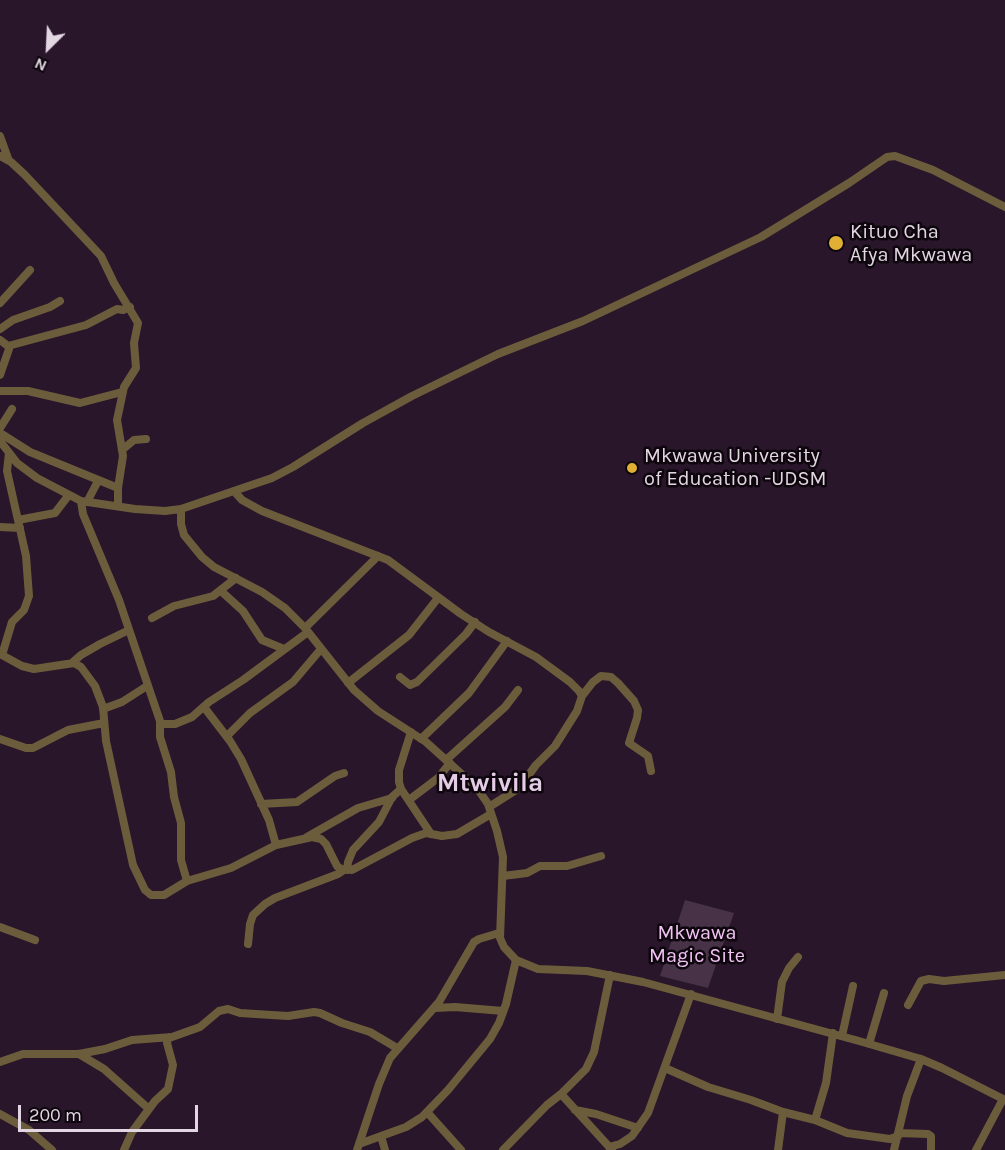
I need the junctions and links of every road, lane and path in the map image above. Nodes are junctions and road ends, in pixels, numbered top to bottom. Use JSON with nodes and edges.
{"nodes":[{"id":1,"x":0,"y":136,"type":"edge"},
{"id":2,"x":0,"y":156,"type":"edge"},
{"id":3,"x":9,"y":161,"type":"junction"},
{"id":4,"x":1005,"y":207,"type":"edge"},
{"id":5,"x":30,"y":270,"type":"dead end"},
{"id":6,"x":60,"y":301,"type":"dead end"},
{"id":7,"x":0,"y":303,"type":"edge"},
{"id":8,"x":130,"y":307,"type":"junction"},
{"id":9,"x":0,"y":329,"type":"edge"},
{"id":10,"x":0,"y":340,"type":"edge"},
{"id":11,"x":8,"y":346,"type":"junction"},
{"id":12,"x":0,"y":375,"type":"edge"},
{"id":13,"x":0,"y":391,"type":"edge"},
{"id":14,"x":122,"y":392,"type":"junction"},
{"id":15,"x":12,"y":409,"type":"dead end"},
{"id":16,"x":0,"y":428,"type":"edge"},
{"id":17,"x":0,"y":433,"type":"edge"},
{"id":18,"x":146,"y":439,"type":"dead end"},
{"id":19,"x":0,"y":441,"type":"edge"},
{"id":20,"x":122,"y":450,"type":"junction"},
{"id":21,"x":9,"y":453,"type":"junction"},
{"id":22,"x":98,"y":481,"type":"junction"},
{"id":23,"x":118,"y":488,"type":"junction"},
{"id":24,"x":234,"y":491,"type":"junction"},
{"id":25,"x":68,"y":496,"type":"junction"},
{"id":26,"x":84,"y":502,"type":"junction"},
{"id":27,"x":118,"y":506,"type":"junction"},
{"id":28,"x":181,"y":509,"type":"junction"},
{"id":29,"x":19,"y":524,"type":"junction"},
{"id":30,"x":0,"y":527,"type":"edge"},
{"id":31,"x":378,"y":556,"type":"junction"},
{"id":32,"x":236,"y":578,"type":"junction"},
{"id":33,"x":221,"y":591,"type":"junction"},
{"id":34,"x":438,"y":598,"type":"junction"},
{"id":35,"x":152,"y":618,"type":"dead end"},
{"id":36,"x":475,"y":622,"type":"junction"},
{"id":37,"x":129,"y":630,"type":"junction"},
{"id":38,"x":307,"y":630,"type":"junction"},
{"id":39,"x":507,"y":641,"type":"junction"},
{"id":40,"x":284,"y":649,"type":"junction"},
{"id":41,"x":321,"y":649,"type":"junction"},
{"id":42,"x":1,"y":655,"type":"edge"},
{"id":43,"x":73,"y":662,"type":"junction"},
{"id":44,"x":400,"y":677,"type":"dead end"},
{"id":45,"x":348,"y":683,"type":"junction"},
{"id":46,"x":147,"y":686,"type":"junction"},
{"id":47,"x":518,"y":690,"type":"dead end"},
{"id":48,"x":582,"y":696,"type":"junction"},
{"id":49,"x":204,"y":707,"type":"junction"},
{"id":50,"x":103,"y":709,"type":"junction"},
{"id":51,"x":104,"y":723,"type":"junction"},
{"id":52,"x":160,"y":724,"type":"junction"},
{"id":53,"x":411,"y":732,"type":"junction"},
{"id":54,"x":227,"y":736,"type":"junction"},
{"id":55,"x":0,"y":739,"type":"edge"},
{"id":56,"x":421,"y":739,"type":"junction"},
{"id":57,"x":448,"y":762,"type":"junction"},
{"id":58,"x":651,"y":771,"type":"dead end"},
{"id":59,"x":344,"y":773,"type":"dead end"},
{"id":60,"x":401,"y":789,"type":"junction"},
{"id":61,"x":392,"y":798,"type":"junction"},
{"id":62,"x":409,"y":800,"type":"junction"},
{"id":63,"x":261,"y":804,"type":"junction"},
{"id":64,"x":490,"y":811,"type":"junction"},
{"id":65,"x":431,"y":834,"type":"junction"},
{"id":66,"x":306,"y":838,"type":"junction"},
{"id":67,"x":276,"y":845,"type":"junction"},
{"id":68,"x":601,"y":856,"type":"dead end"},
{"id":69,"x":346,"y":870,"type":"junction"},
{"id":70,"x":502,"y":876,"type":"junction"},
{"id":71,"x":187,"y":881,"type":"junction"},
{"id":72,"x":0,"y":927,"type":"edge"},
{"id":73,"x":499,"y":933,"type":"junction"},
{"id":74,"x":35,"y":940,"type":"dead end"},
{"id":75,"x":248,"y":944,"type":"dead end"},
{"id":76,"x":798,"y":957,"type":"dead end"},
{"id":77,"x":516,"y":960,"type":"junction"},
{"id":78,"x":610,"y":975,"type":"junction"},
{"id":79,"x":1005,"y":975,"type":"edge"},
{"id":80,"x":853,"y":986,"type":"dead end"},
{"id":81,"x":884,"y":993,"type":"dead end"},
{"id":82,"x":691,"y":994,"type":"junction"},
{"id":83,"x":908,"y":1005,"type":"dead end"},
{"id":84,"x":435,"y":1008,"type":"junction"},
{"id":85,"x":503,"y":1011,"type":"junction"},
{"id":86,"x":777,"y":1019,"type":"junction"},
{"id":87,"x":833,"y":1033,"type":"junction"},
{"id":88,"x":842,"y":1036,"type":"junction"},
{"id":89,"x":169,"y":1037,"type":"junction"},
{"id":90,"x":869,"y":1044,"type":"junction"},
{"id":91,"x":397,"y":1048,"type":"junction"},
{"id":92,"x":79,"y":1054,"type":"junction"},
{"id":93,"x":921,"y":1059,"type":"junction"},
{"id":94,"x":0,"y":1062,"type":"edge"},
{"id":95,"x":665,"y":1068,"type":"junction"},
{"id":96,"x":561,"y":1094,"type":"junction"},
{"id":97,"x":1004,"y":1100,"type":"edge"},
{"id":98,"x":149,"y":1109,"type":"junction"},
{"id":99,"x":575,"y":1110,"type":"junction"},
{"id":100,"x":427,"y":1112,"type":"junction"},
{"id":101,"x":783,"y":1112,"type":"junction"},
{"id":102,"x":0,"y":1114,"type":"edge"},
{"id":103,"x":815,"y":1120,"type":"junction"},
{"id":104,"x":638,"y":1128,"type":"junction"},
{"id":105,"x":899,"y":1134,"type":"junction"},
{"id":106,"x":381,"y":1136,"type":"junction"},
{"id":107,"x":358,"y":1147,"type":"edge"},
{"id":108,"x":611,"y":1149,"type":"edge"},
{"id":109,"x":931,"y":1149,"type":"edge"},
{"id":110,"x":52,"y":1150,"type":"edge"},
{"id":111,"x":124,"y":1150,"type":"edge"},
{"id":112,"x":385,"y":1150,"type":"edge"},
{"id":113,"x":460,"y":1150,"type":"edge"},
{"id":114,"x":503,"y":1150,"type":"edge"},
{"id":115,"x":777,"y":1150,"type":"edge"},
{"id":116,"x":894,"y":1150,"type":"edge"},
{"id":117,"x":976,"y":1150,"type":"edge"}],
"edges":[{"from":1,"to":3,"type":"street"},
{"from":2,"to":3,"type":"street"},
{"from":3,"to":8,"type":"street"},
{"from":4,"to":24,"type":"street"},
{"from":5,"to":7,"type":"street"},
{"from":6,"to":9,"type":"street"},
{"from":8,"to":11,"type":"street"},
{"from":8,"to":14,"type":"street"},
{"from":10,"to":11,"type":"street"},
{"from":11,"to":12,"type":"street"},
{"from":13,"to":14,"type":"street"},
{"from":14,"to":20,"type":"street"},
{"from":15,"to":16,"type":"street"},
{"from":17,"to":22,"type":"street"},
{"from":18,"to":20,"type":"street"},
{"from":19,"to":21,"type":"street"},
{"from":20,"to":23,"type":"street"},
{"from":21,"to":25,"type":"street"},
{"from":21,"to":29,"type":"street"},
{"from":22,"to":23,"type":"street"},
{"from":22,"to":26,"type":"street"},
{"from":23,"to":27,"type":"street"},
{"from":24,"to":28,"type":"street"},
{"from":24,"to":31,"type":"street"},
{"from":25,"to":26,"type":"street"},
{"from":25,"to":29,"type":"street"},
{"from":26,"to":27,"type":"street"},
{"from":26,"to":37,"type":"street"},
{"from":27,"to":28,"type":"street"},
{"from":28,"to":32,"type":"street"},
{"from":29,"to":30,"type":"street"},
{"from":29,"to":42,"type":"street"},
{"from":31,"to":34,"type":"street"},
{"from":31,"to":38,"type":"street"},
{"from":32,"to":33,"type":"street"},
{"from":32,"to":38,"type":"street"},
{"from":33,"to":35,"type":"street"},
{"from":33,"to":40,"type":"street"},
{"from":34,"to":36,"type":"street"},
{"from":34,"to":45,"type":"street"},
{"from":36,"to":39,"type":"street"},
{"from":36,"to":44,"type":"street"},
{"from":37,"to":43,"type":"street"},
{"from":37,"to":46,"type":"street"},
{"from":38,"to":40,"type":"street"},
{"from":38,"to":41,"type":"street"},
{"from":39,"to":48,"type":"street"},
{"from":39,"to":56,"type":"street"},
{"from":40,"to":49,"type":"street"},
{"from":41,"to":45,"type":"street"},
{"from":41,"to":54,"type":"street"},
{"from":42,"to":43,"type":"street"},
{"from":43,"to":50,"type":"street"},
{"from":45,"to":53,"type":"street"},
{"from":46,"to":50,"type":"street"},
{"from":46,"to":52,"type":"street"},
{"from":47,"to":57,"type":"street"},
{"from":48,"to":58,"type":"street"},
{"from":48,"to":64,"type":"street"},
{"from":49,"to":52,"type":"street"},
{"from":49,"to":54,"type":"street"},
{"from":50,"to":51,"type":"street"},
{"from":51,"to":55,"type":"street"},
{"from":51,"to":71,"type":"street"},
{"from":52,"to":71,"type":"street"},
{"from":53,"to":56,"type":"street"},
{"from":53,"to":60,"type":"street"},
{"from":54,"to":63,"type":"street"},
{"from":56,"to":57,"type":"street"},
{"from":57,"to":62,"type":"street"},
{"from":57,"to":64,"type":"street"},
{"from":59,"to":63,"type":"street"},
{"from":60,"to":61,"type":"street"},
{"from":60,"to":62,"type":"street"},
{"from":61,"to":66,"type":"street"},
{"from":61,"to":69,"type":"street"},
{"from":62,"to":65,"type":"street"},
{"from":63,"to":67,"type":"street"},
{"from":64,"to":65,"type":"street"},
{"from":64,"to":70,"type":"street"},
{"from":65,"to":69,"type":"street"},
{"from":66,"to":67,"type":"street"},
{"from":66,"to":69,"type":"street"},
{"from":67,"to":71,"type":"street"},
{"from":68,"to":70,"type":"street"},
{"from":69,"to":75,"type":"street"},
{"from":70,"to":73,"type":"street"},
{"from":72,"to":74,"type":"street"},
{"from":73,"to":77,"type":"street"},
{"from":73,"to":84,"type":"street"},
{"from":76,"to":86,"type":"street"},
{"from":77,"to":78,"type":"street"},
{"from":77,"to":85,"type":"street"},
{"from":78,"to":82,"type":"street"},
{"from":78,"to":96,"type":"street"},
{"from":79,"to":83,"type":"street"},
{"from":80,"to":88,"type":"street"},
{"from":81,"to":90,"type":"street"},
{"from":82,"to":86,"type":"street"},
{"from":82,"to":95,"type":"street"},
{"from":84,"to":85,"type":"street"},
{"from":84,"to":91,"type":"street"},
{"from":85,"to":100,"type":"street"},
{"from":86,"to":87,"type":"street"},
{"from":87,"to":88,"type":"street"},
{"from":87,"to":103,"type":"street"},
{"from":88,"to":90,"type":"street"},
{"from":89,"to":91,"type":"street"},
{"from":89,"to":92,"type":"street"},
{"from":89,"to":98,"type":"street"},
{"from":90,"to":93,"type":"street"},
{"from":91,"to":107,"type":"street"},
{"from":92,"to":94,"type":"street"},
{"from":92,"to":98,"type":"street"},
{"from":93,"to":97,"type":"street"},
{"from":93,"to":105,"type":"street"},
{"from":95,"to":101,"type":"street"},
{"from":95,"to":104,"type":"street"},
{"from":96,"to":99,"type":"street"},
{"from":96,"to":114,"type":"street"},
{"from":97,"to":117,"type":"street"},
{"from":98,"to":111,"type":"street"},
{"from":99,"to":104,"type":"street"},
{"from":99,"to":108,"type":"street"},
{"from":100,"to":106,"type":"street"},
{"from":100,"to":113,"type":"street"},
{"from":101,"to":103,"type":"street"},
{"from":101,"to":115,"type":"street"},
{"from":102,"to":110,"type":"street"},
{"from":103,"to":105,"type":"street"},
{"from":104,"to":108,"type":"street"},
{"from":105,"to":109,"type":"street"},
{"from":105,"to":116,"type":"street"},
{"from":106,"to":107,"type":"street"},
{"from":106,"to":112,"type":"street"}]}
